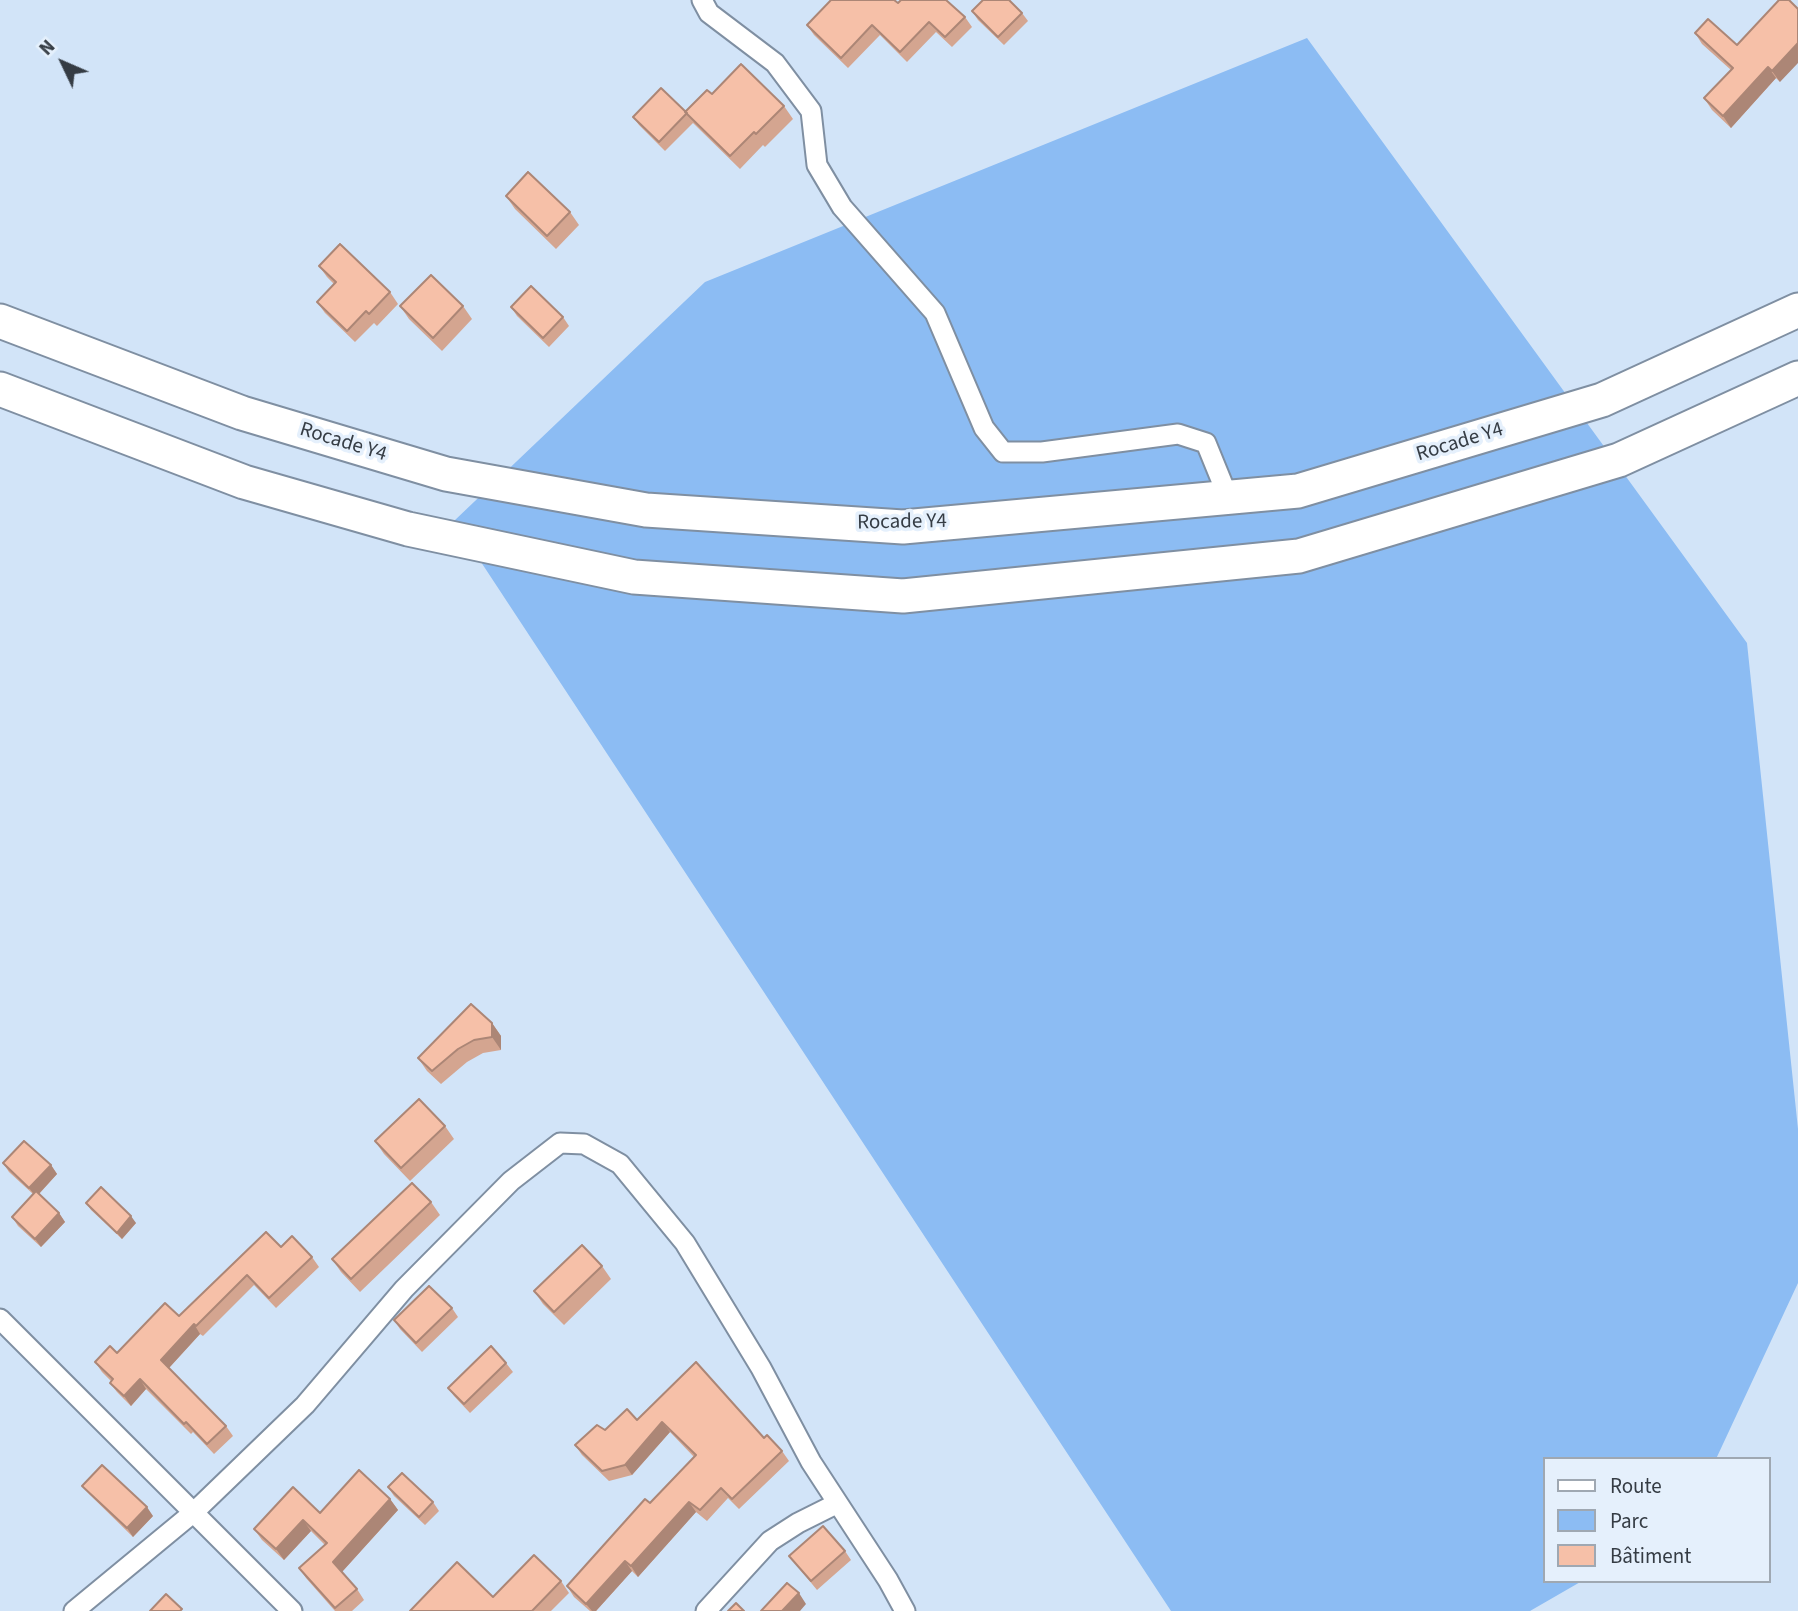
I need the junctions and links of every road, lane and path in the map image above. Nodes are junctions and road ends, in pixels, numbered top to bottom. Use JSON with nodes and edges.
{"nodes":[{"id":1,"x":702,"y":0,"type":"edge"},
{"id":2,"x":1798,"y":310,"type":"edge"},
{"id":3,"x":0,"y":321,"type":"edge"},
{"id":4,"x":1798,"y":378,"type":"edge"},
{"id":5,"x":0,"y":389,"type":"edge"},
{"id":6,"x":1228,"y":497,"type":"junction"},
{"id":7,"x":0,"y":1319,"type":"edge"},
{"id":8,"x":836,"y":1504,"type":"junction"},
{"id":9,"x":194,"y":1512,"type":"junction"},
{"id":10,"x":74,"y":1611,"type":"edge"},
{"id":11,"x":292,"y":1611,"type":"edge"},
{"id":12,"x":706,"y":1611,"type":"edge"},
{"id":13,"x":905,"y":1611,"type":"edge"}],
"edges":[{"from":1,"to":6,"type":"street"},
{"from":2,"to":6,"type":"highway","name":"Rocade Y4"},
{"from":3,"to":6,"type":"highway","name":"Rocade Y4"},
{"from":4,"to":5,"type":"highway"},
{"from":7,"to":9,"type":"street"},
{"from":8,"to":9,"type":"street"},
{"from":8,"to":12,"type":"street"},
{"from":8,"to":13,"type":"street"},
{"from":9,"to":10,"type":"street"},
{"from":9,"to":11,"type":"street"}]}
